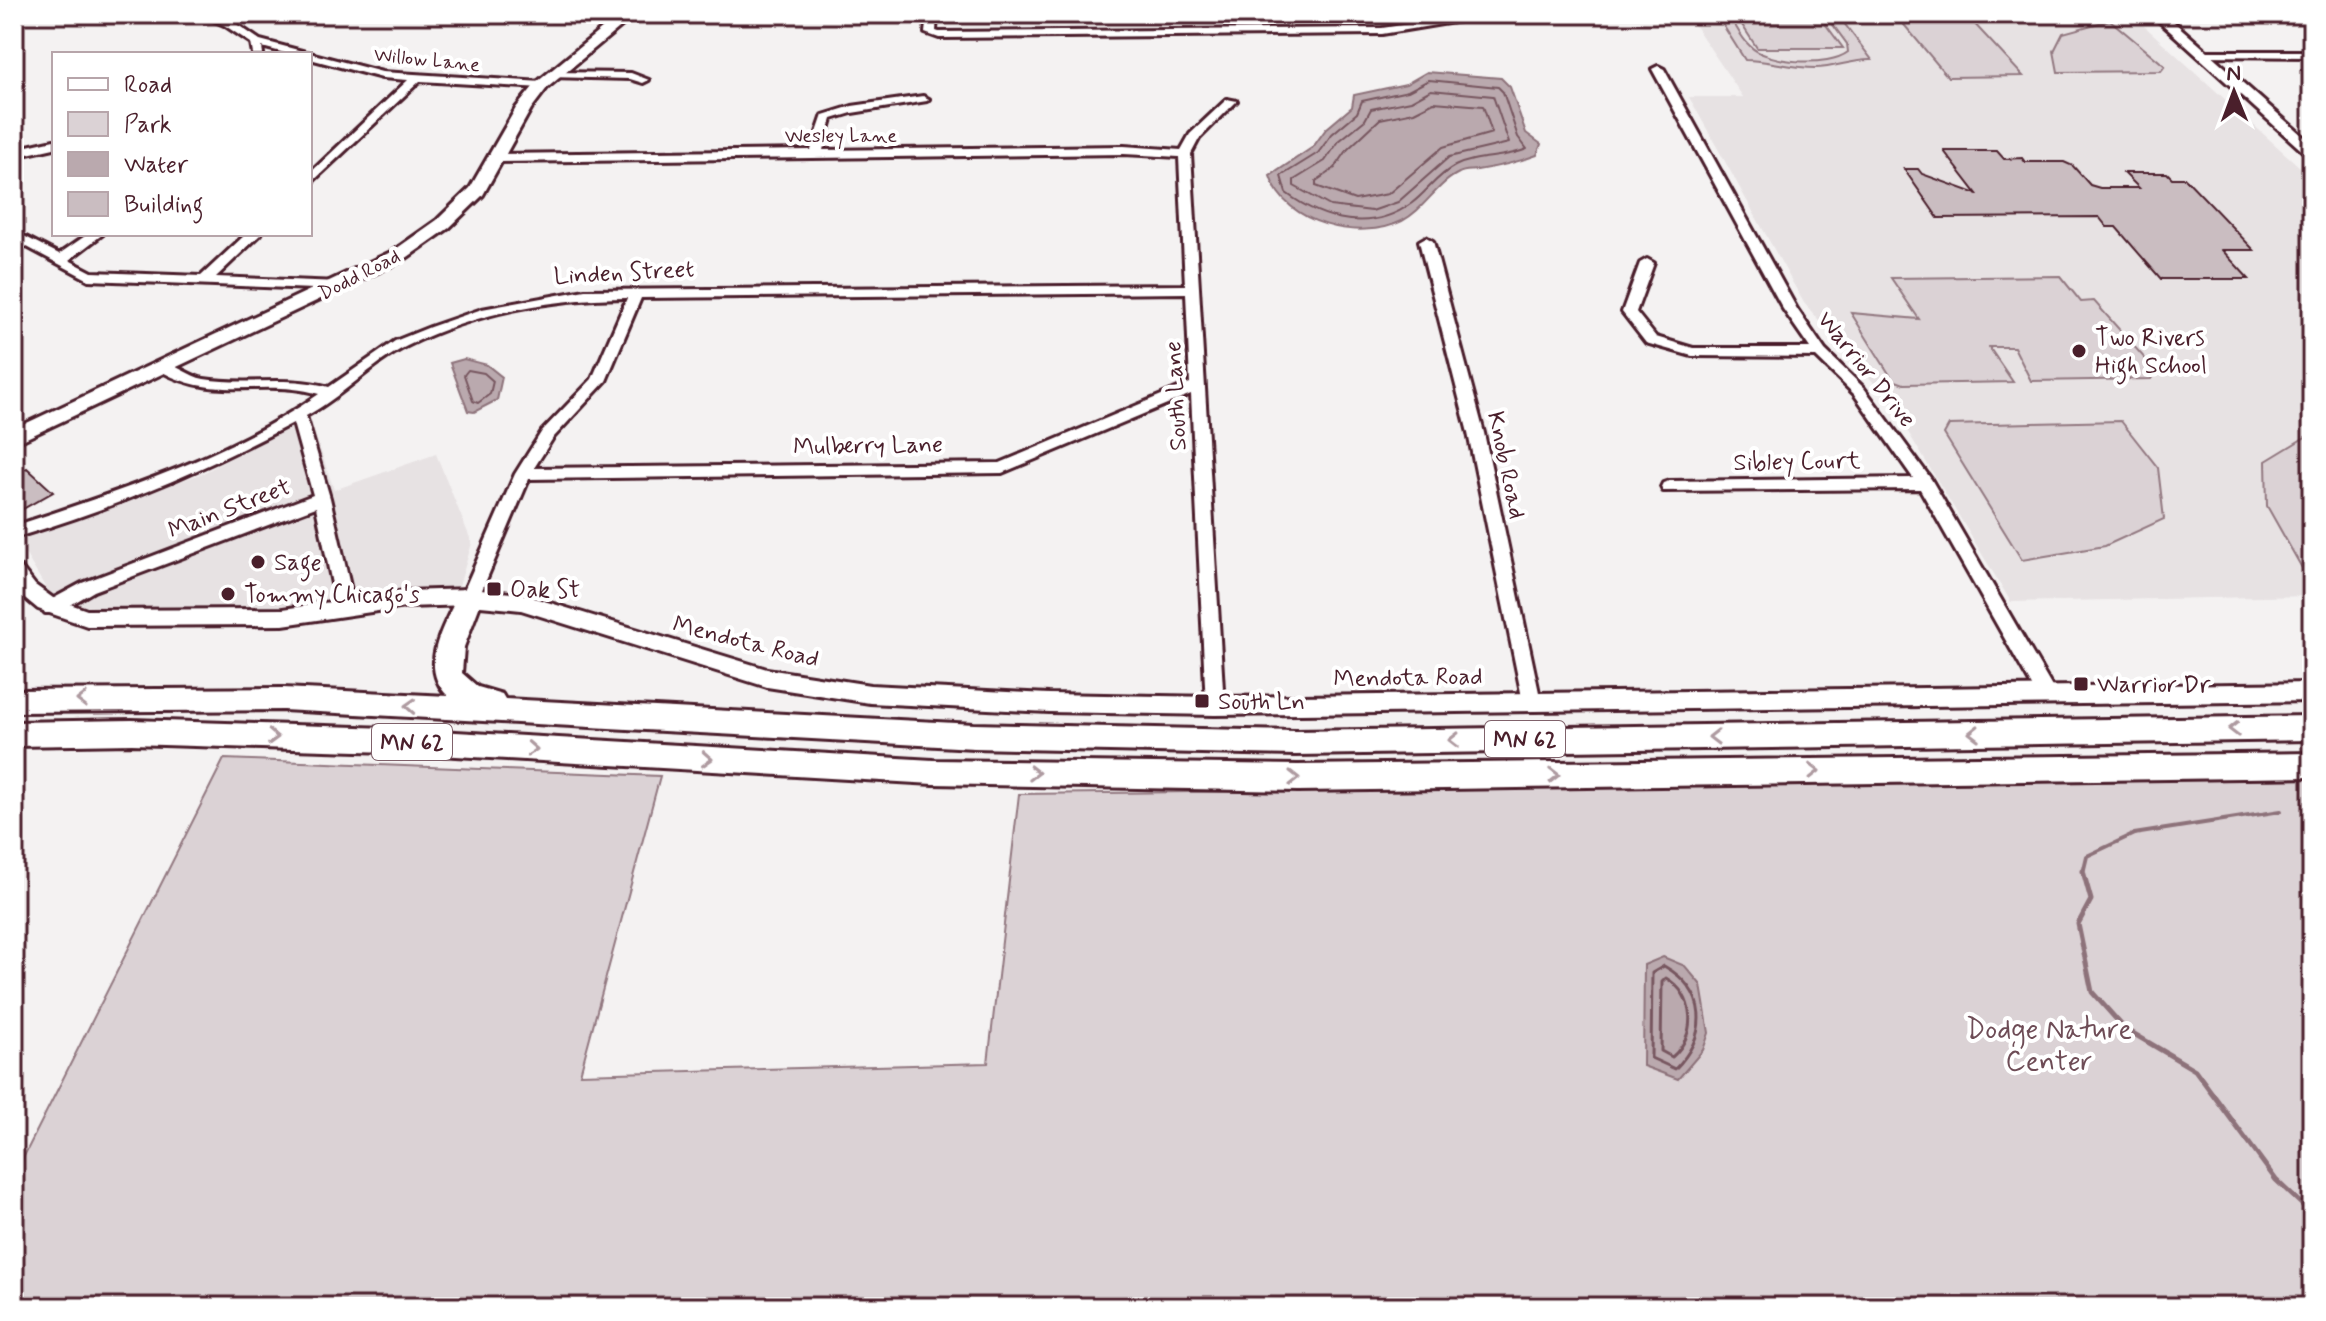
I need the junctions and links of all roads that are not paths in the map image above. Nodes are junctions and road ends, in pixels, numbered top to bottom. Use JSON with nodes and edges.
{"nodes":[{"id":1,"x":204,"y":14,"type":"edge"},
{"id":2,"x":545,"y":14,"type":"edge"},
{"id":3,"x":932,"y":14,"type":"edge"},
{"id":4,"x":1497,"y":14,"type":"edge"},
{"id":5,"x":2157,"y":14,"type":"edge"},
{"id":6,"x":2302,"y":14,"type":"edge"},
{"id":7,"x":627,"y":15,"type":"edge"},
{"id":8,"x":2312,"y":21,"type":"edge"},
{"id":9,"x":257,"y":48,"type":"edge"},
{"id":10,"x":287,"y":52,"type":"edge"},
{"id":11,"x":2202,"y":54,"type":"junction"},
{"id":12,"x":2312,"y":54,"type":"edge"},
{"id":13,"x":312,"y":57,"type":"edge"},
{"id":14,"x":1658,"y":69,"type":"dead end"},
{"id":15,"x":416,"y":79,"type":"junction"},
{"id":16,"x":547,"y":80,"type":"junction"},
{"id":17,"x":643,"y":80,"type":"dead end"},
{"id":18,"x":923,"y":99,"type":"dead end"},
{"id":19,"x":1231,"y":101,"type":"dead end"},
{"id":20,"x":52,"y":144,"type":"edge"},
{"id":21,"x":2312,"y":152,"type":"edge"},
{"id":22,"x":14,"y":153,"type":"edge"},
{"id":23,"x":816,"y":154,"type":"junction"},
{"id":24,"x":1185,"y":154,"type":"junction"},
{"id":25,"x":497,"y":158,"type":"junction"},
{"id":26,"x":312,"y":178,"type":"edge"},
{"id":27,"x":14,"y":235,"type":"edge"},
{"id":28,"x":93,"y":236,"type":"edge"},
{"id":29,"x":252,"y":236,"type":"edge"},
{"id":30,"x":1426,"y":241,"type":"dead end"},
{"id":31,"x":60,"y":260,"type":"junction"},
{"id":32,"x":1647,"y":263,"type":"dead end"},
{"id":33,"x":205,"y":280,"type":"junction"},
{"id":34,"x":339,"y":286,"type":"junction"},
{"id":35,"x":1193,"y":289,"type":"junction"},
{"id":36,"x":636,"y":293,"type":"junction"},
{"id":37,"x":1820,"y":353,"type":"junction"},
{"id":38,"x":162,"y":366,"type":"junction"},
{"id":39,"x":1198,"y":385,"type":"junction"},
{"id":40,"x":331,"y":392,"type":"junction"},
{"id":41,"x":298,"y":414,"type":"junction"},
{"id":42,"x":14,"y":437,"type":"edge"},
{"id":43,"x":523,"y":474,"type":"junction"},
{"id":44,"x":1925,"y":483,"type":"junction"},
{"id":45,"x":1669,"y":487,"type":"dead end"},
{"id":46,"x":322,"y":498,"type":"junction"},
{"id":47,"x":14,"y":532,"type":"edge"},
{"id":48,"x":14,"y":572,"type":"edge"},
{"id":49,"x":470,"y":597,"type":"junction"},
{"id":50,"x":51,"y":608,"type":"junction"},
{"id":51,"x":346,"y":608,"type":"junction"},
{"id":52,"x":2312,"y":692,"type":"edge"},
{"id":53,"x":2046,"y":694,"type":"junction"},
{"id":54,"x":14,"y":701,"type":"edge"},
{"id":55,"x":1532,"y":702,"type":"junction"},
{"id":56,"x":1215,"y":706,"type":"junction"},
{"id":57,"x":544,"y":712,"type":"junction"},
{"id":58,"x":2312,"y":728,"type":"edge"},
{"id":59,"x":14,"y":734,"type":"edge"},
{"id":60,"x":1202,"y":741,"type":"junction"},
{"id":61,"x":2312,"y":765,"type":"edge"},
{"id":62,"x":956,"y":772,"type":"junction"}],
"edges":[{"from":1,"to":9,"type":"street"},
{"from":2,"to":7,"type":"street"},
{"from":3,"to":4,"type":"street"},
{"from":5,"to":11,"type":"street"},
{"from":6,"to":8,"type":"street"},
{"from":7,"to":16,"type":"main road","name":"Dodd Road"},
{"from":9,"to":10,"type":"street"},
{"from":11,"to":12,"type":"street"},
{"from":11,"to":21,"type":"street"},
{"from":13,"to":15,"type":"street","name":"Willow Lane"},
{"from":14,"to":37,"type":"street","name":"Warrior Drive"},
{"from":15,"to":16,"type":"street","name":"Willow Lane"},
{"from":15,"to":26,"type":"street"},
{"from":16,"to":17,"type":"street","name":"Willow Lane"},
{"from":16,"to":25,"type":"main road","name":"Dodd Road"},
{"from":18,"to":23,"type":"street"},
{"from":19,"to":24,"type":"street"},
{"from":20,"to":22,"type":"street"},
{"from":23,"to":24,"type":"street","name":"Wesley Lane"},
{"from":23,"to":25,"type":"street","name":"Wesley Lane"},
{"from":24,"to":35,"type":"street","name":"South Lane"},
{"from":25,"to":34,"type":"main road","name":"Dodd Road"},
{"from":27,"to":31,"type":"street"},
{"from":28,"to":31,"type":"street"},
{"from":29,"to":33,"type":"street"},
{"from":30,"to":55,"type":"street","name":"Knob Road"},
{"from":31,"to":33,"type":"street"},
{"from":32,"to":37,"type":"street"},
{"from":33,"to":34,"type":"street"},
{"from":34,"to":38,"type":"main road","name":"Dodd Road"},
{"from":35,"to":36,"type":"street","name":"Linden Street"},
{"from":35,"to":39,"type":"street","name":"South Lane"},
{"from":36,"to":40,"type":"street","name":"Linden Street"},
{"from":36,"to":43,"type":"street"},
{"from":37,"to":44,"type":"street","name":"Warrior Drive"},
{"from":38,"to":40,"type":"street"},
{"from":38,"to":42,"type":"main road","name":"Dodd Road"},
{"from":39,"to":43,"type":"street","name":"Mulberry Lane"},
{"from":39,"to":56,"type":"street","name":"South Lane"},
{"from":40,"to":41,"type":"street","name":"Linden Street"},
{"from":41,"to":46,"type":"street"},
{"from":41,"to":47,"type":"street","name":"Linden Street"},
{"from":43,"to":49,"type":"street"},
{"from":44,"to":45,"type":"street","name":"Sibley Court"},
{"from":44,"to":53,"type":"street","name":"Warrior Drive"},
{"from":46,"to":50,"type":"street","name":"Main Street"},
{"from":46,"to":51,"type":"street","name":"Main Street"},
{"from":48,"to":50,"type":"street"},
{"from":49,"to":51,"type":"street","name":"Mendota Road"},
{"from":49,"to":56,"type":"street","name":"Mendota Road"},
{"from":49,"to":57,"type":"highway"},
{"from":50,"to":51,"type":"street","name":"Mendota Road"},
{"from":52,"to":53,"type":"street","name":"Mendota Road"},
{"from":53,"to":55,"type":"street","name":"Mendota Road"},
{"from":57,"to":54,"type":"highway","number":"MN 62","one_way":true},
{"from":55,"to":56,"type":"street","name":"Mendota Road"},
{"from":57,"to":60,"type":"highway","number":"MN 62"},
{"from":58,"to":60,"type":"highway","number":"MN 62","one_way":true},
{"from":59,"to":62,"type":"highway","number":"MN 62","one_way":true},
{"from":60,"to":62,"type":"highway"},
{"from":62,"to":61,"type":"highway","number":"MN 62","one_way":true}]}
